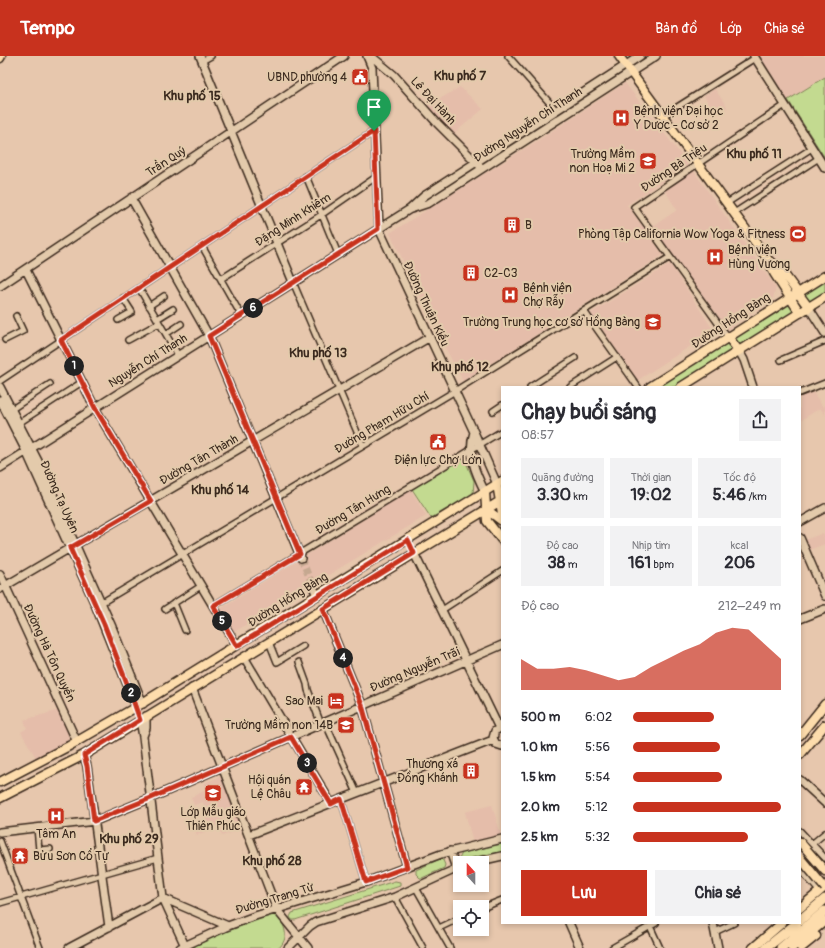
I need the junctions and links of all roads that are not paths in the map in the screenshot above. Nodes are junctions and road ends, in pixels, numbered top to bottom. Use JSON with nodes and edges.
{"nodes":[{"id":1,"x":211,"y":56,"type":"edge"},
{"id":2,"x":344,"y":56,"type":"edge"},
{"id":3,"x":367,"y":56,"type":"edge"},
{"id":4,"x":371,"y":56,"type":"edge"},
{"id":5,"x":508,"y":56,"type":"edge"},
{"id":6,"x":619,"y":56,"type":"edge"},
{"id":7,"x":640,"y":56,"type":"edge"},
{"id":8,"x":656,"y":56,"type":"edge"},
{"id":9,"x":755,"y":57,"type":"edge"},
{"id":10,"x":201,"y":58,"type":"edge"},
{"id":11,"x":628,"y":69,"type":"junction"},
{"id":12,"x":785,"y":105,"type":"junction"},
{"id":13,"x":556,"y":110,"type":"junction"},
{"id":14,"x":663,"y":116,"type":"junction"},
{"id":15,"x":562,"y":117,"type":"junction"},
{"id":16,"x":536,"y":124,"type":"junction"},
{"id":17,"x":231,"y":131,"type":"junction"},
{"id":18,"x":374,"y":131,"type":"junction"},
{"id":19,"x":540,"y":131,"type":"junction"},
{"id":20,"x":812,"y":148,"type":"junction"},
{"id":21,"x":819,"y":158,"type":"junction"},
{"id":22,"x":477,"y":162,"type":"junction"},
{"id":23,"x":698,"y":164,"type":"junction"},
{"id":24,"x":482,"y":168,"type":"junction"},
{"id":25,"x":825,"y":168,"type":"edge"},
{"id":26,"x":466,"y":169,"type":"junction"},
{"id":27,"x":306,"y":176,"type":"junction"},
{"id":28,"x":471,"y":176,"type":"junction"},
{"id":29,"x":376,"y":177,"type":"junction"},
{"id":30,"x":131,"y":198,"type":"junction"},
{"id":31,"x":727,"y":203,"type":"junction"},
{"id":32,"x":262,"y":206,"type":"junction"},
{"id":33,"x":410,"y":209,"type":"junction"},
{"id":34,"x":734,"y":213,"type":"junction"},
{"id":35,"x":321,"y":215,"type":"junction"},
{"id":36,"x":378,"y":229,"type":"junction"},
{"id":37,"x":277,"y":242,"type":"junction"},
{"id":38,"x":202,"y":246,"type":"junction"},
{"id":39,"x":338,"y":254,"type":"junction"},
{"id":40,"x":670,"y":257,"type":"junction"},
{"id":41,"x":769,"y":261,"type":"junction"},
{"id":42,"x":170,"y":267,"type":"junction"},
{"id":43,"x":26,"y":270,"type":"junction"},
{"id":44,"x":825,"y":276,"type":"edge"},
{"id":45,"x":221,"y":279,"type":"junction"},
{"id":46,"x":293,"y":282,"type":"junction"},
{"id":47,"x":782,"y":285,"type":"junction"},
{"id":48,"x":0,"y":286,"type":"edge"},
{"id":49,"x":139,"y":288,"type":"junction"},
{"id":50,"x":798,"y":293,"type":"junction"},
{"id":51,"x":164,"y":296,"type":"dead end"},
{"id":52,"x":825,"y":297,"type":"edge"},
{"id":53,"x":124,"y":298,"type":"junction"},
{"id":54,"x":790,"y":298,"type":"junction"},
{"id":55,"x":779,"y":305,"type":"junction"},
{"id":56,"x":149,"y":306,"type":"junction"},
{"id":57,"x":808,"y":308,"type":"junction"},
{"id":58,"x":173,"y":309,"type":"dead end"},
{"id":59,"x":584,"y":311,"type":"junction"},
{"id":60,"x":800,"y":313,"type":"junction"},
{"id":61,"x":241,"y":315,"type":"junction"},
{"id":62,"x":16,"y":316,"type":"dead end"},
{"id":63,"x":118,"y":320,"type":"dead end"},
{"id":64,"x":158,"y":321,"type":"junction"},
{"id":65,"x":181,"y":324,"type":"dead end"},
{"id":66,"x":825,"y":333,"type":"edge"},
{"id":67,"x":166,"y":334,"type":"junction"},
{"id":68,"x":209,"y":336,"type":"junction"},
{"id":69,"x":430,"y":337,"type":"junction"},
{"id":70,"x":728,"y":337,"type":"junction"},
{"id":71,"x":4,"y":340,"type":"dead end"},
{"id":72,"x":61,"y":340,"type":"junction"},
{"id":73,"x":128,"y":340,"type":"dead end"},
{"id":74,"x":825,"y":341,"type":"edge"},
{"id":75,"x":739,"y":351,"type":"junction"},
{"id":76,"x":178,"y":355,"type":"junction"},
{"id":77,"x":617,"y":357,"type":"junction"},
{"id":78,"x":575,"y":358,"type":"dead end"},
{"id":79,"x":781,"y":360,"type":"dead end"},
{"id":80,"x":0,"y":381,"type":"edge"},
{"id":81,"x":82,"y":382,"type":"junction"},
{"id":82,"x":538,"y":382,"type":"junction"},
{"id":83,"x":50,"y":384,"type":"dead end"},
{"id":84,"x":825,"y":384,"type":"edge"},
{"id":85,"x":532,"y":386,"type":"edge"},
{"id":86,"x":540,"y":386,"type":"edge"},
{"id":87,"x":572,"y":386,"type":"edge"},
{"id":88,"x":637,"y":386,"type":"edge"},
{"id":89,"x":652,"y":386,"type":"edge"},
{"id":90,"x":684,"y":386,"type":"edge"},
{"id":91,"x":752,"y":386,"type":"edge"},
{"id":92,"x":0,"y":387,"type":"edge"},
{"id":93,"x":339,"y":390,"type":"junction"},
{"id":94,"x":455,"y":391,"type":"junction"},
{"id":95,"x":801,"y":393,"type":"edge"},
{"id":96,"x":0,"y":400,"type":"edge"},
{"id":97,"x":501,"y":406,"type":"edge"},
{"id":98,"x":95,"y":408,"type":"junction"},
{"id":99,"x":12,"y":409,"type":"junction"},
{"id":100,"x":493,"y":411,"type":"dead end"},
{"id":101,"x":19,"y":423,"type":"junction"},
{"id":102,"x":474,"y":432,"type":"junction"},
{"id":103,"x":501,"y":432,"type":"edge"},
{"id":104,"x":253,"y":441,"type":"junction"},
{"id":105,"x":480,"y":445,"type":"junction"},
{"id":106,"x":363,"y":446,"type":"junction"},
{"id":107,"x":29,"y":450,"type":"junction"},
{"id":108,"x":471,"y":450,"type":"junction"},
{"id":109,"x":0,"y":468,"type":"edge"},
{"id":110,"x":499,"y":483,"type":"edge"},
{"id":111,"x":485,"y":492,"type":"junction"},
{"id":112,"x":276,"y":498,"type":"junction"},
{"id":113,"x":151,"y":501,"type":"junction"},
{"id":114,"x":501,"y":502,"type":"edge"},
{"id":115,"x":825,"y":508,"type":"edge"},
{"id":116,"x":486,"y":510,"type":"junction"},
{"id":117,"x":501,"y":520,"type":"edge"},
{"id":118,"x":801,"y":522,"type":"edge"},
{"id":119,"x":501,"y":539,"type":"edge"},
{"id":120,"x":408,"y":540,"type":"junction"},
{"id":121,"x":801,"y":540,"type":"edge"},
{"id":122,"x":72,"y":547,"type":"junction"},
{"id":123,"x":414,"y":553,"type":"junction"},
{"id":124,"x":182,"y":554,"type":"junction"},
{"id":125,"x":301,"y":556,"type":"junction"},
{"id":126,"x":501,"y":572,"type":"edge"},
{"id":127,"x":0,"y":574,"type":"edge"},
{"id":128,"x":312,"y":584,"type":"tunnel mouth"},
{"id":129,"x":201,"y":586,"type":"junction"},
{"id":130,"x":3,"y":587,"type":"edge"},
{"id":131,"x":317,"y":596,"type":"junction"},
{"id":132,"x":825,"y":596,"type":"edge"},
{"id":133,"x":174,"y":603,"type":"junction"},
{"id":134,"x":99,"y":604,"type":"junction"},
{"id":135,"x":213,"y":606,"type":"junction"},
{"id":136,"x":165,"y":608,"type":"dead end"},
{"id":137,"x":323,"y":609,"type":"junction"},
{"id":138,"x":825,"y":609,"type":"edge"},
{"id":139,"x":442,"y":610,"type":"junction"},
{"id":140,"x":801,"y":619,"type":"edge"},
{"id":141,"x":185,"y":630,"type":"dead end"},
{"id":142,"x":269,"y":642,"type":"junction"},
{"id":143,"x":501,"y":645,"type":"edge"},
{"id":144,"x":237,"y":646,"type":"junction"},
{"id":145,"x":303,"y":646,"type":"dead end"},
{"id":146,"x":244,"y":657,"type":"junction"},
{"id":147,"x":467,"y":660,"type":"junction"},
{"id":148,"x":299,"y":662,"type":"dead end"},
{"id":149,"x":188,"y":676,"type":"junction"},
{"id":150,"x":192,"y":688,"type":"junction"},
{"id":151,"x":825,"y":704,"type":"edge"},
{"id":152,"x":139,"y":705,"type":"junction"},
{"id":153,"x":362,"y":705,"type":"junction"},
{"id":154,"x":143,"y":718,"type":"junction"},
{"id":155,"x":323,"y":723,"type":"junction"},
{"id":156,"x":825,"y":725,"type":"edge"},
{"id":157,"x":501,"y":728,"type":"edge"},
{"id":158,"x":801,"y":734,"type":"edge"},
{"id":159,"x":291,"y":737,"type":"junction"},
{"id":160,"x":493,"y":740,"type":"junction"},
{"id":161,"x":77,"y":742,"type":"junction"},
{"id":162,"x":501,"y":746,"type":"edge"},
{"id":163,"x":801,"y":754,"type":"edge"},
{"id":164,"x":84,"y":755,"type":"junction"},
{"id":165,"x":223,"y":767,"type":"junction"},
{"id":166,"x":801,"y":781,"type":"edge"},
{"id":167,"x":0,"y":782,"type":"edge"},
{"id":168,"x":383,"y":783,"type":"junction"},
{"id":169,"x":357,"y":793,"type":"junction"},
{"id":170,"x":0,"y":798,"type":"edge"},
{"id":171,"x":151,"y":798,"type":"junction"},
{"id":172,"x":341,"y":799,"type":"junction"},
{"id":173,"x":825,"y":803,"type":"edge"},
{"id":174,"x":331,"y":804,"type":"junction"},
{"id":175,"x":94,"y":821,"type":"junction"},
{"id":176,"x":37,"y":828,"type":"junction"},
{"id":177,"x":0,"y":832,"type":"edge"},
{"id":178,"x":801,"y":832,"type":"edge"},
{"id":179,"x":825,"y":833,"type":"edge"},
{"id":180,"x":249,"y":835,"type":"junction"},
{"id":181,"x":501,"y":839,"type":"edge"},
{"id":182,"x":0,"y":841,"type":"edge"},
{"id":183,"x":801,"y":843,"type":"edge"},
{"id":184,"x":812,"y":844,"type":"junction"},
{"id":185,"x":50,"y":849,"type":"dead end"},
{"id":186,"x":450,"y":851,"type":"junction"},
{"id":187,"x":501,"y":856,"type":"edge"},
{"id":188,"x":453,"y":857,"type":"edge"},
{"id":189,"x":158,"y":858,"type":"junction"},
{"id":190,"x":825,"y":858,"type":"edge"},
{"id":191,"x":489,"y":859,"type":"edge"},
{"id":192,"x":801,"y":859,"type":"edge"},
{"id":193,"x":407,"y":867,"type":"junction"},
{"id":194,"x":453,"y":870,"type":"edge"},
{"id":195,"x":801,"y":870,"type":"edge"},
{"id":196,"x":825,"y":871,"type":"edge"},
{"id":197,"x":102,"y":874,"type":"junction"},
{"id":198,"x":366,"y":882,"type":"junction"},
{"id":199,"x":416,"y":888,"type":"junction"},
{"id":200,"x":823,"y":889,"type":"edge"},
{"id":201,"x":21,"y":897,"type":"junction"},
{"id":202,"x":395,"y":897,"type":"junction"},
{"id":203,"x":163,"y":898,"type":"junction"},
{"id":204,"x":825,"y":899,"type":"edge"},
{"id":205,"x":501,"y":900,"type":"edge"},
{"id":206,"x":0,"y":903,"type":"edge"},
{"id":207,"x":489,"y":905,"type":"edge"},
{"id":208,"x":801,"y":907,"type":"edge"},
{"id":209,"x":277,"y":910,"type":"junction"},
{"id":210,"x":825,"y":911,"type":"edge"},
{"id":211,"x":801,"y":919,"type":"edge"},
{"id":212,"x":453,"y":921,"type":"edge"},
{"id":213,"x":825,"y":921,"type":"edge"},
{"id":214,"x":569,"y":924,"type":"edge"},
{"id":215,"x":654,"y":924,"type":"edge"},
{"id":216,"x":713,"y":924,"type":"edge"},
{"id":217,"x":732,"y":924,"type":"edge"},
{"id":218,"x":781,"y":924,"type":"edge"},
{"id":219,"x":795,"y":924,"type":"edge"},
{"id":220,"x":228,"y":926,"type":"junction"},
{"id":221,"x":650,"y":926,"type":"junction"},
{"id":222,"x":109,"y":927,"type":"junction"},
{"id":223,"x":825,"y":927,"type":"edge"},
{"id":224,"x":439,"y":928,"type":"junction"},
{"id":225,"x":715,"y":932,"type":"junction"},
{"id":226,"x":299,"y":936,"type":"junction"},
{"id":227,"x":184,"y":947,"type":"edge"},
{"id":228,"x":40,"y":948,"type":"edge"},
{"id":229,"x":69,"y":948,"type":"edge"},
{"id":230,"x":288,"y":948,"type":"edge"},
{"id":231,"x":308,"y":948,"type":"edge"},
{"id":232,"x":423,"y":948,"type":"edge"},
{"id":233,"x":450,"y":948,"type":"edge"},
{"id":234,"x":580,"y":948,"type":"edge"},
{"id":235,"x":612,"y":948,"type":"edge"},
{"id":236,"x":660,"y":948,"type":"edge"},
{"id":237,"x":718,"y":948,"type":"edge"},
{"id":238,"x":753,"y":948,"type":"edge"},
{"id":239,"x":766,"y":948,"type":"edge"},
{"id":240,"x":781,"y":948,"type":"edge"},
{"id":241,"x":792,"y":948,"type":"edge"},
{"id":242,"x":801,"y":948,"type":"edge"}],
"edges":[{"from":1,"to":10,"type":"street"},
{"from":2,"to":17,"type":"street","name":"Trần Quý"},
{"from":3,"to":18,"type":"street"},
{"from":4,"to":22,"type":"street","name":"Lê Đại Hành"},
{"from":5,"to":13,"type":"street"},
{"from":6,"to":11,"type":"main road"},
{"from":7,"to":11,"type":"street"},
{"from":8,"to":11,"type":"street","name":"Đường Nguyễn Chí Thanh"},
{"from":9,"to":12,"type":"street"},
{"from":9,"to":14,"type":"street"},
{"from":10,"to":17,"type":"street"},
{"from":11,"to":13,"type":"street"},
{"from":11,"to":14,"type":"main road"},
{"from":11,"to":15,"type":"street","name":"Đường Nguyễn Chí Thanh"},
{"from":12,"to":20,"type":"street"},
{"from":12,"to":23,"type":"street","name":"Đường Bà Triệu"},
{"from":13,"to":15,"type":"street"},
{"from":13,"to":16,"type":"street"},
{"from":14,"to":23,"type":"main road"},
{"from":15,"to":19,"type":"street","name":"Đường Nguyễn Chí Thanh"},
{"from":16,"to":19,"type":"street"},
{"from":16,"to":22,"type":"street"},
{"from":17,"to":30,"type":"street","name":"Trần Quý"},
{"from":17,"to":32,"type":"street"},
{"from":18,"to":27,"type":"street"},
{"from":18,"to":29,"type":"street"},
{"from":19,"to":24,"type":"street","name":"Đường Nguyễn Chí Thanh"},
{"from":20,"to":21,"type":"street"},
{"from":20,"to":31,"type":"street"},
{"from":21,"to":25,"type":"street"},
{"from":21,"to":34,"type":"street"},
{"from":22,"to":24,"type":"street","name":"Lê Đại Hành"},
{"from":22,"to":26,"type":"street"},
{"from":23,"to":31,"type":"main road"},
{"from":23,"to":40,"type":"street","name":"Đường Bà Triệu"},
{"from":24,"to":28,"type":"street","name":"Đường Nguyễn Chí Thanh"},
{"from":26,"to":28,"type":"street"},
{"from":26,"to":33,"type":"street","name":"Đường Nguyễn Chí Thanh"},
{"from":27,"to":32,"type":"street"},
{"from":27,"to":35,"type":"street"},
{"from":28,"to":33,"type":"street","name":"Đường Nguyễn Chí Thanh"},
{"from":29,"to":35,"type":"street","name":"Đặng Minh Khiêm"},
{"from":29,"to":36,"type":"street"},
{"from":30,"to":42,"type":"street"},
{"from":30,"to":43,"type":"street","name":"Trần Quý"},
{"from":31,"to":34,"type":"main road"},
{"from":32,"to":37,"type":"street"},
{"from":32,"to":38,"type":"street"},
{"from":33,"to":36,"type":"street","name":"Đường Nguyễn Chí Thanh"},
{"from":34,"to":41,"type":"main road"},
{"from":35,"to":37,"type":"street","name":"Đặng Minh Khiêm"},
{"from":35,"to":39,"type":"street"},
{"from":36,"to":39,"type":"street","name":"Nguyễn Chí Thanh"},
{"from":36,"to":69,"type":"street","name":"Đường Thuận Kiều"},
{"from":37,"to":45,"type":"street","name":"Đặng Minh Khiêm"},
{"from":37,"to":46,"type":"street"},
{"from":38,"to":42,"type":"street"},
{"from":38,"to":45,"type":"street"},
{"from":39,"to":46,"type":"street","name":"Nguyễn Chí Thanh"},
{"from":40,"to":59,"type":"street","name":"Đường Phạm Hữu Chí"},
{"from":40,"to":70,"type":"street"},
{"from":41,"to":47,"type":"main road"},
{"from":41,"to":50,"type":"main road"},
{"from":42,"to":49,"type":"street"},
{"from":42,"to":68,"type":"street"},
{"from":43,"to":48,"type":"street","name":"Trần Quý"},
{"from":43,"to":72,"type":"street"},
{"from":44,"to":50,"type":"main road","name":"Đường Hồng Bàng"},
{"from":45,"to":61,"type":"street"},
{"from":46,"to":61,"type":"street","name":"Nguyễn Chí Thanh"},
{"from":46,"to":93,"type":"street"},
{"from":47,"to":54,"type":"main road"},
{"from":47,"to":55,"type":"main road"},
{"from":49,"to":53,"type":"street"},
{"from":49,"to":56,"type":"street"},
{"from":50,"to":54,"type":"main road","name":"Đường Hồng Bàng"},
{"from":50,"to":57,"type":"main road"},
{"from":51,"to":56,"type":"street"},
{"from":52,"to":57,"type":"main road"},
{"from":53,"to":63,"type":"street"},
{"from":53,"to":72,"type":"street"},
{"from":54,"to":55,"type":"main road","name":"Đường Hồng Bàng"},
{"from":54,"to":60,"type":"main road"},
{"from":55,"to":70,"type":"main road","name":"Đường Hồng Bàng"},
{"from":56,"to":64,"type":"street"},
{"from":57,"to":60,"type":"main road"},
{"from":57,"to":66,"type":"street"},
{"from":58,"to":64,"type":"street"},
{"from":59,"to":77,"type":"street"},
{"from":59,"to":94,"type":"street","name":"Đường Phạm Hữu Chí"},
{"from":60,"to":75,"type":"main road"},
{"from":61,"to":68,"type":"street","name":"Nguyễn Chí Thanh"},
{"from":62,"to":71,"type":"street"},
{"from":64,"to":67,"type":"street"},
{"from":64,"to":73,"type":"street"},
{"from":65,"to":67,"type":"street"},
{"from":67,"to":76,"type":"street"},
{"from":68,"to":76,"type":"street","name":"Nguyễn Chí Thanh"},
{"from":68,"to":104,"type":"street"},
{"from":69,"to":93,"type":"street","name":"Đường Tân Thành"},
{"from":69,"to":94,"type":"street","name":"Đường Thuận Kiều"},
{"from":70,"to":75,"type":"main road"},
{"from":70,"to":89,"type":"main road","name":"Đường Hồng Bàng"},
{"from":72,"to":80,"type":"street"},
{"from":72,"to":81,"type":"street"},
{"from":74,"to":79,"type":"street"},
{"from":75,"to":90,"type":"main road"},
{"from":75,"to":91,"type":"street"},
{"from":76,"to":98,"type":"street","name":"Nguyễn Chí Thanh"},
{"from":77,"to":87,"type":"street"},
{"from":77,"to":88,"type":"street"},
{"from":78,"to":82,"type":"street"},
{"from":81,"to":98,"type":"street"},
{"from":81,"to":101,"type":"street"},
{"from":82,"to":85,"type":"street"},
{"from":82,"to":86,"type":"street"},
{"from":83,"to":99,"type":"street"},
{"from":84,"to":95,"type":"street"},
{"from":92,"to":99,"type":"street"},
{"from":93,"to":104,"type":"street","name":"Đường Tân Thành"},
{"from":93,"to":106,"type":"street"},
{"from":94,"to":102,"type":"street","name":"Đường Thuận Kiều"},
{"from":94,"to":106,"type":"street","name":"Đường Phạm Hữu Chí"},
{"from":96,"to":107,"type":"street"},
{"from":97,"to":100,"type":"street"},
{"from":98,"to":107,"type":"street","name":"Nguyễn Chí Thanh"},
{"from":98,"to":113,"type":"street"},
{"from":99,"to":101,"type":"street"},
{"from":101,"to":107,"type":"street"},
{"from":102,"to":105,"type":"street","name":"Đường Thuận Kiều"},
{"from":102,"to":108,"type":"street"},
{"from":103,"to":105,"type":"street","name":"Đường Tân Hưng"},
{"from":104,"to":112,"type":"street"},
{"from":104,"to":113,"type":"street","name":"Đường Tân Thành"},
{"from":105,"to":108,"type":"street","name":"Đường Tân Hưng"},
{"from":105,"to":110,"type":"street","name":"Đường Thuận Kiều"},
{"from":106,"to":112,"type":"street","name":"Đường Phạm Hữu Chí"},
{"from":107,"to":109,"type":"street"},
{"from":107,"to":122,"type":"street","name":"Đường Tạ Uyên"},
{"from":108,"to":111,"type":"street"},
{"from":108,"to":125,"type":"street","name":"Đường Tân Hưng"},
{"from":110,"to":111,"type":"main road","name":"Đường Hồng Bàng"},
{"from":110,"to":114,"type":"main road"},
{"from":111,"to":116,"type":"main road"},
{"from":111,"to":120,"type":"main road","name":"Đường Hồng Bàng"},
{"from":112,"to":124,"type":"street","name":"Đường Phạm Hữu Chí"},
{"from":112,"to":125,"type":"street"},
{"from":113,"to":122,"type":"street","name":"Đường Tân Thành"},
{"from":113,"to":124,"type":"street"},
{"from":114,"to":116,"type":"main road","name":"Đường Hồng Bàng"},
{"from":115,"to":118,"type":"street"},
{"from":116,"to":117,"type":"main road"},
{"from":116,"to":119,"type":"main road"},
{"from":116,"to":123,"type":"main road","name":"Đường Hồng Bàng"},
{"from":120,"to":123,"type":"main road"},
{"from":120,"to":131,"type":"main road","name":"Đường Hồng Bàng"},
{"from":121,"to":132,"type":"street"},
{"from":122,"to":130,"type":"street","name":"Đường Tân Thành"},
{"from":122,"to":134,"type":"street","name":"Đường Tạ Uyên"},
{"from":123,"to":137,"type":"main road","name":"Đường Hồng Bàng"},
{"from":123,"to":139,"type":"street"},
{"from":124,"to":129,"type":"street"},
{"from":124,"to":134,"type":"street","name":"Đường Phạm Hữu Chí"},
{"from":125,"to":135,"type":"street","name":"Đường Tân Hưng"},
{"from":126,"to":139,"type":"street"},
{"from":127,"to":130,"type":"street","name":"Đường Hà Tôn Quyền"},
{"from":128,"to":131,"type":"street"},
{"from":129,"to":133,"type":"street"},
{"from":129,"to":135,"type":"street"},
{"from":130,"to":161,"type":"street","name":"Đường Hà Tôn Quyền"},
{"from":131,"to":137,"type":"main road"},
{"from":131,"to":144,"type":"main road","name":"Đường Hồng Bàng"},
{"from":133,"to":136,"type":"street"},
{"from":133,"to":141,"type":"street"},
{"from":134,"to":152,"type":"street","name":"Đường Tạ Uyên"},
{"from":135,"to":144,"type":"street"},
{"from":137,"to":142,"type":"main road","name":"Đường Hồng Bàng"},
{"from":137,"to":153,"type":"street"},
{"from":138,"to":140,"type":"street"},
{"from":139,"to":147,"type":"street"},
{"from":142,"to":145,"type":"street"},
{"from":142,"to":146,"type":"main road","name":"Đường Hồng Bàng"},
{"from":143,"to":147,"type":"street","name":"Đường Nguyễn Trãi"},
{"from":144,"to":146,"type":"main road"},
{"from":144,"to":149,"type":"main road","name":"Đường Hồng Bàng"},
{"from":146,"to":150,"type":"main road","name":"Đường Hồng Bàng"},
{"from":146,"to":159,"type":"street"},
{"from":147,"to":153,"type":"street","name":"Đường Nguyễn Trãi"},
{"from":147,"to":157,"type":"street"},
{"from":148,"to":155,"type":"street"},
{"from":149,"to":150,"type":"main road"},
{"from":149,"to":152,"type":"main road","name":"Đường Hồng Bàng"},
{"from":150,"to":154,"type":"main road","name":"Đường Hồng Bàng"},
{"from":150,"to":165,"type":"street"},
{"from":151,"to":158,"type":"main road"},
{"from":152,"to":154,"type":"main road"},
{"from":152,"to":161,"type":"main road","name":"Đường Hồng Bàng"},
{"from":153,"to":155,"type":"street","name":"Đường Nguyễn Trãi"},
{"from":153,"to":168,"type":"street"},
{"from":154,"to":164,"type":"main road","name":"Đường Hồng Bàng"},
{"from":154,"to":171,"type":"street"},
{"from":155,"to":159,"type":"street","name":"Đường Nguyễn Trãi"},
{"from":155,"to":169,"type":"street"},
{"from":156,"to":163,"type":"main road"},
{"from":157,"to":160,"type":"street"},
{"from":159,"to":165,"type":"street","name":"Đường Nguyễn Trãi"},
{"from":159,"to":174,"type":"street"},
{"from":160,"to":162,"type":"street"},
{"from":160,"to":168,"type":"street"},
{"from":161,"to":164,"type":"main road"},
{"from":161,"to":167,"type":"main road","name":"Đường Hồng Bàng"},
{"from":164,"to":170,"type":"main road","name":"Đường Hồng Bàng"},
{"from":164,"to":175,"type":"street"},
{"from":165,"to":171,"type":"street","name":"Đường Nguyễn Trãi"},
{"from":165,"to":180,"type":"street"},
{"from":166,"to":173,"type":"street"},
{"from":168,"to":169,"type":"street"},
{"from":168,"to":193,"type":"street"},
{"from":169,"to":172,"type":"street"},
{"from":171,"to":175,"type":"street","name":"Đường Nguyễn Trãi"},
{"from":171,"to":189,"type":"street"},
{"from":172,"to":174,"type":"street"},
{"from":172,"to":198,"type":"street"},
{"from":174,"to":180,"type":"street"},
{"from":175,"to":176,"type":"street","name":"Đường Nguyễn Trãi"},
{"from":175,"to":197,"type":"street"},
{"from":176,"to":177,"type":"street","name":"Đường Nguyễn Trãi"},
{"from":176,"to":185,"type":"street"},
{"from":178,"to":184,"type":"street"},
{"from":179,"to":184,"type":"street"},
{"from":180,"to":209,"type":"street"},
{"from":181,"to":186,"type":"street","name":"Đường Trang Tử"},
{"from":182,"to":201,"type":"street"},
{"from":183,"to":196,"type":"main road"},
{"from":184,"to":190,"type":"street"},
{"from":186,"to":188,"type":"street"},
{"from":186,"to":193,"type":"street","name":"Đường Trang Tử"},
{"from":187,"to":191,"type":"street"},
{"from":189,"to":197,"type":"street"},
{"from":189,"to":203,"type":"street"},
{"from":192,"to":200,"type":"main road","bridge":true},
{"from":193,"to":198,"type":"street","name":"Đường Trang Tử"},
{"from":194,"to":199,"type":"street"},
{"from":195,"to":200,"type":"street"},
{"from":197,"to":201,"type":"street"},
{"from":197,"to":222,"type":"street"},
{"from":198,"to":209,"type":"street","name":"Đường Trang Tử"},
{"from":199,"to":202,"type":"street"},
{"from":199,"to":224,"type":"street"},
{"from":200,"to":208,"type":"main road"},
{"from":201,"to":206,"type":"street"},
{"from":201,"to":228,"type":"street"},
{"from":202,"to":226,"type":"street"},
{"from":202,"to":232,"type":"street"},
{"from":203,"to":220,"type":"street","name":"Đường Trang Tử"},
{"from":203,"to":222,"type":"street"},
{"from":203,"to":227,"type":"street"},
{"from":204,"to":211,"type":"highway"},
{"from":205,"to":207,"type":"street"},
{"from":209,"to":220,"type":"street","name":"Đường Trang Tử"},
{"from":209,"to":226,"type":"street"},
{"from":210,"to":240,"type":"highway"},
{"from":212,"to":224,"type":"street"},
{"from":213,"to":241,"type":"main road"},
{"from":214,"to":234,"type":"street"},
{"from":215,"to":221,"type":"street"},
{"from":216,"to":225,"type":"street"},
{"from":217,"to":225,"type":"street"},
{"from":218,"to":238,"type":"main road"},
{"from":219,"to":239,"type":"highway"},
{"from":220,"to":227,"type":"street"},
{"from":221,"to":235,"type":"street"},
{"from":221,"to":236,"type":"street"},
{"from":222,"to":229,"type":"street"},
{"from":223,"to":242,"type":"main road"},
{"from":224,"to":233,"type":"street"},
{"from":225,"to":237,"type":"street"},
{"from":226,"to":230,"type":"street"},
{"from":226,"to":231,"type":"street"}]}
